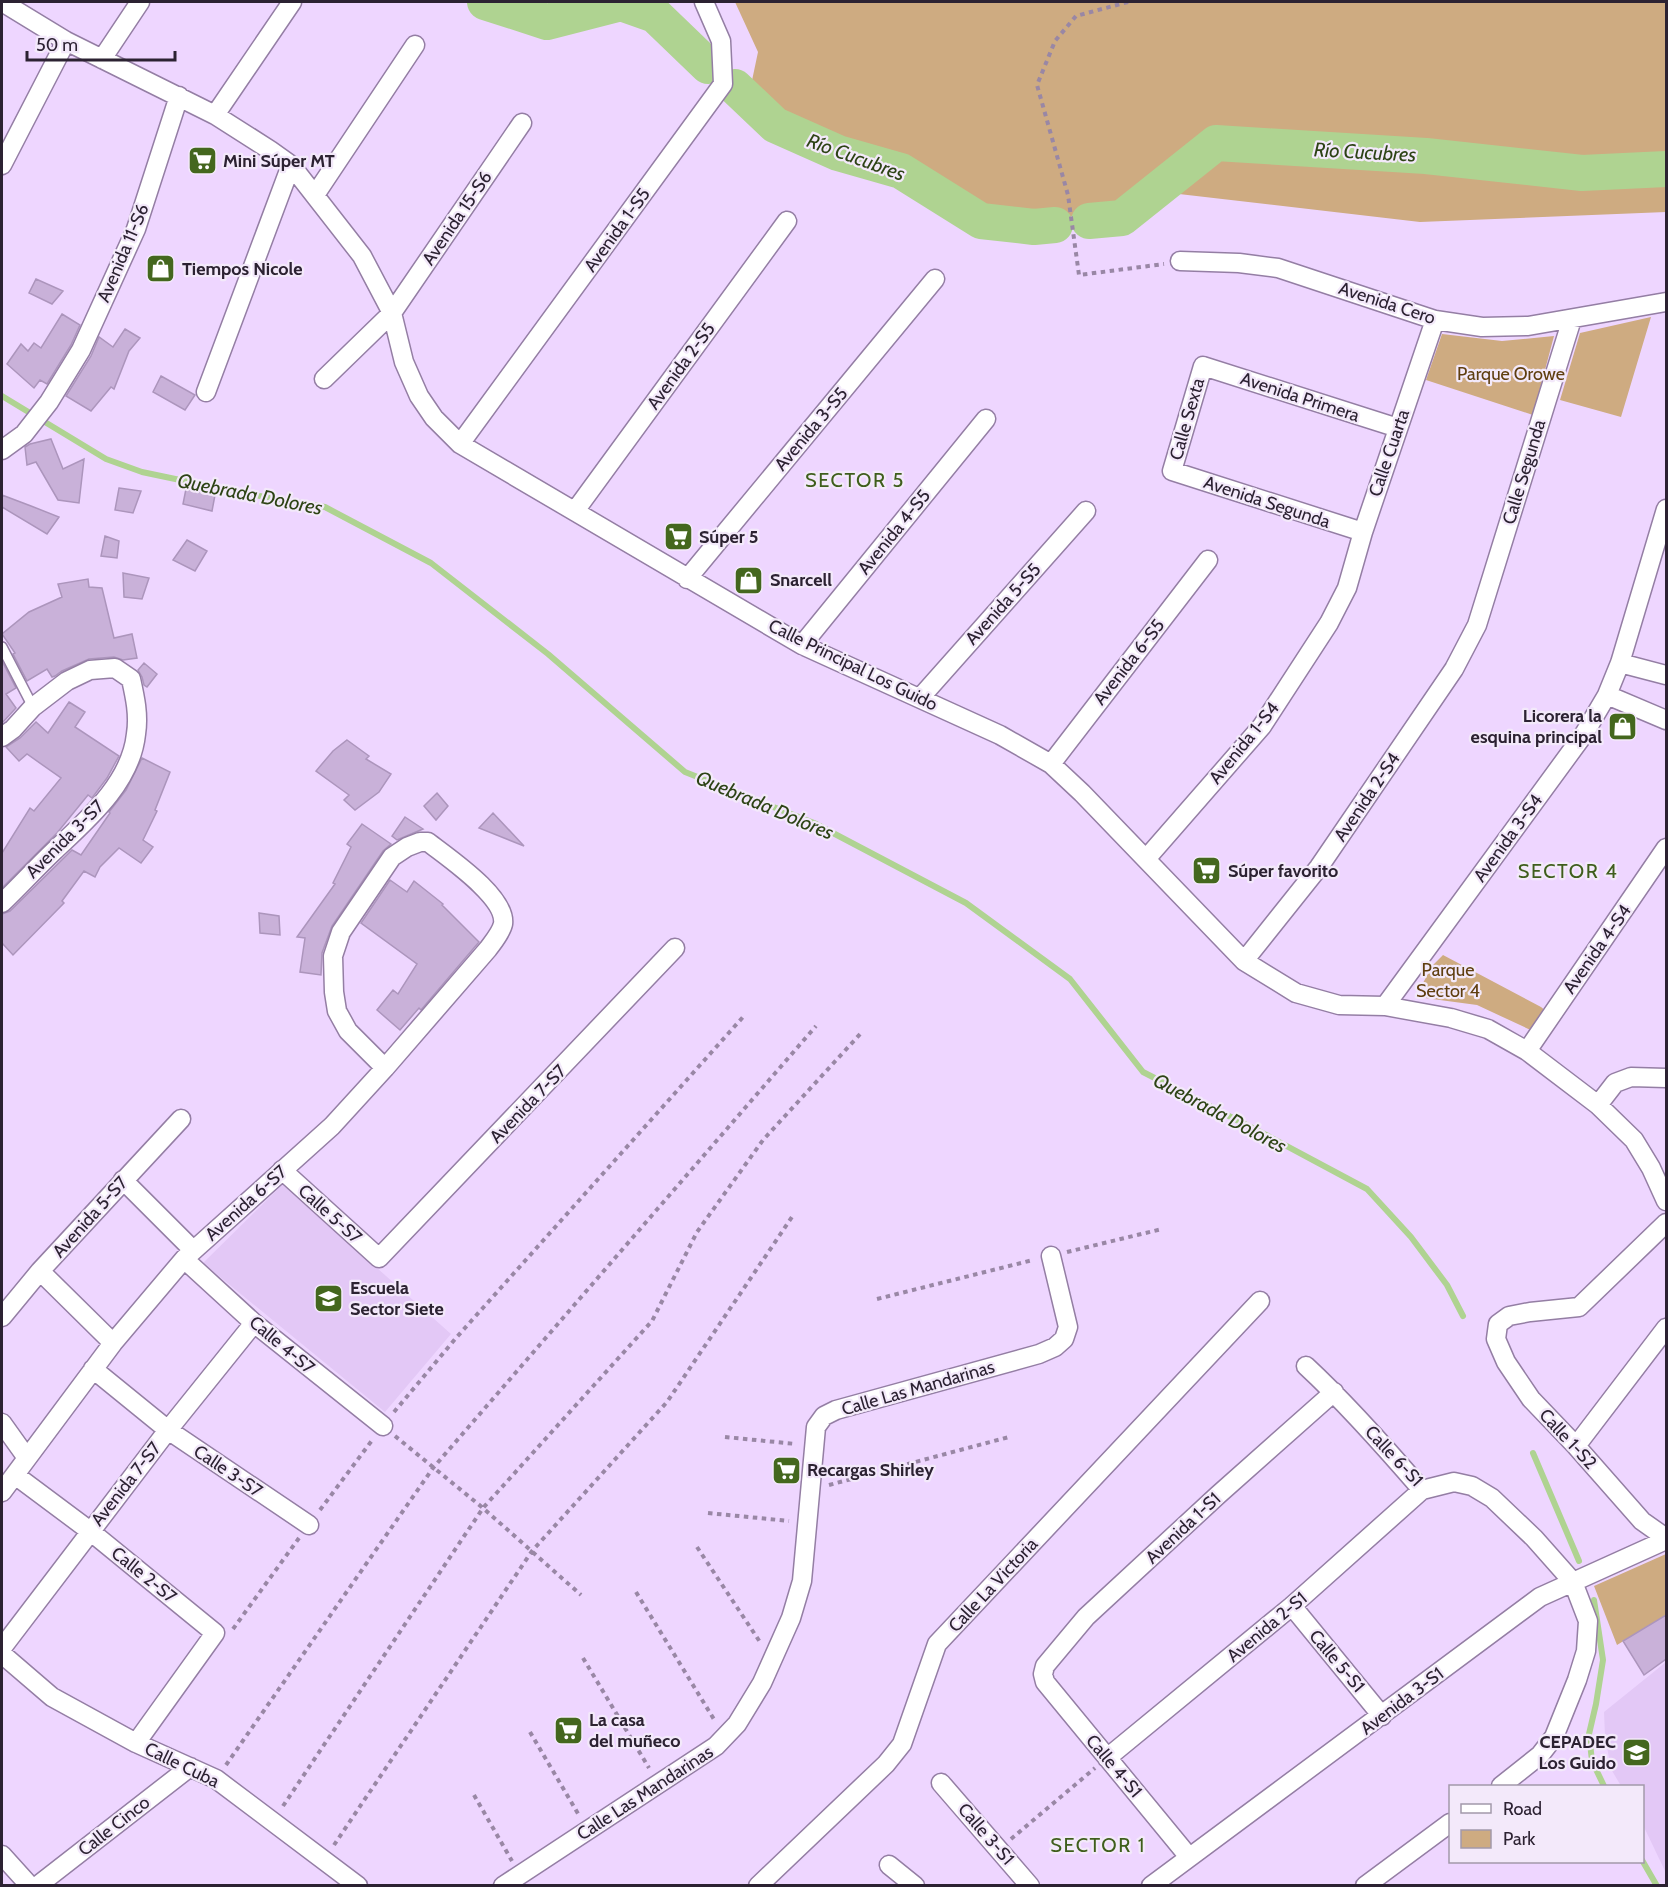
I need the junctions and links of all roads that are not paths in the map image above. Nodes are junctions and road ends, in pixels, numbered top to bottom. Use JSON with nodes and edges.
{"nodes":[{"id":1,"x":2,"y":2,"type":"edge"},
{"id":2,"x":140,"y":2,"type":"edge"},
{"id":3,"x":292,"y":2,"type":"edge"},
{"id":4,"x":704,"y":2,"type":"edge"},
{"id":5,"x":66,"y":40,"type":"junction"},
{"id":6,"x":415,"y":45,"type":"dead end"},
{"id":7,"x":102,"y":59,"type":"junction"},
{"id":8,"x":179,"y":96,"type":"junction"},
{"id":9,"x":215,"y":115,"type":"junction"},
{"id":10,"x":522,"y":123,"type":"dead end"},
{"id":11,"x":2,"y":165,"type":"edge"},
{"id":12,"x":291,"y":165,"type":"junction"},
{"id":13,"x":315,"y":195,"type":"junction"},
{"id":14,"x":787,"y":221,"type":"dead end"},
{"id":15,"x":1180,"y":261,"type":"road end"},
{"id":16,"x":935,"y":279,"type":"dead end"},
{"id":17,"x":1666,"y":302,"type":"edge"},
{"id":18,"x":392,"y":313,"type":"junction"},
{"id":19,"x":1572,"y":319,"type":"junction"},
{"id":20,"x":1435,"y":320,"type":"junction"},
{"id":21,"x":1203,"y":366,"type":"joint"},
{"id":22,"x":324,"y":379,"type":"dead end"},
{"id":23,"x":206,"y":392,"type":"dead end"},
{"id":24,"x":986,"y":419,"type":"dead end"},
{"id":25,"x":1398,"y":428,"type":"junction"},
{"id":26,"x":460,"y":444,"type":"junction"},
{"id":27,"x":2,"y":450,"type":"edge"},
{"id":28,"x":1172,"y":471,"type":"joint"},
{"id":29,"x":1666,"y":509,"type":"edge"},
{"id":30,"x":575,"y":511,"type":"junction"},
{"id":31,"x":1086,"y":511,"type":"dead end"},
{"id":32,"x":1363,"y":532,"type":"junction"},
{"id":33,"x":1208,"y":560,"type":"dead end"},
{"id":34,"x":687,"y":579,"type":"junction"},
{"id":35,"x":1347,"y":588,"type":"joint"},
{"id":36,"x":1477,"y":625,"type":"joint"},
{"id":37,"x":802,"y":645,"type":"junction"},
{"id":38,"x":2,"y":647,"type":"edge"},
{"id":39,"x":1620,"y":663,"type":"junction"},
{"id":40,"x":1666,"y":675,"type":"edge"},
{"id":41,"x":1607,"y":695,"type":"junction"},
{"id":42,"x":920,"y":698,"type":"junction"},
{"id":43,"x":33,"y":707,"type":"junction"},
{"id":44,"x":1666,"y":720,"type":"edge"},
{"id":45,"x":2,"y":737,"type":"edge"},
{"id":46,"x":1050,"y":764,"type":"junction"},
{"id":47,"x":1666,"y":848,"type":"edge"},
{"id":48,"x":1146,"y":859,"type":"junction"},
{"id":49,"x":2,"y":903,"type":"edge"},
{"id":50,"x":675,"y":948,"type":"dead end"},
{"id":51,"x":1244,"y":961,"type":"junction"},
{"id":52,"x":1385,"y":1006,"type":"junction"},
{"id":53,"x":1527,"y":1051,"type":"junction"},
{"id":54,"x":386,"y":1068,"type":"junction"},
{"id":55,"x":1666,"y":1077,"type":"edge"},
{"id":56,"x":1598,"y":1104,"type":"junction"},
{"id":57,"x":181,"y":1119,"type":"dead end"},
{"id":58,"x":282,"y":1170,"type":"junction"},
{"id":59,"x":123,"y":1180,"type":"junction"},
{"id":60,"x":1666,"y":1200,"type":"edge"},
{"id":61,"x":1666,"y":1223,"type":"edge"},
{"id":62,"x":189,"y":1255,"type":"junction"},
{"id":63,"x":1051,"y":1256,"type":"road end"},
{"id":64,"x":379,"y":1258,"type":"joint"},
{"id":65,"x":40,"y":1271,"type":"junction"},
{"id":66,"x":1260,"y":1301,"type":"dead end"},
{"id":67,"x":2,"y":1317,"type":"edge"},
{"id":68,"x":254,"y":1323,"type":"junction"},
{"id":69,"x":1666,"y":1328,"type":"edge"},
{"id":70,"x":113,"y":1342,"type":"junction"},
{"id":71,"x":1306,"y":1366,"type":"dead end"},
{"id":72,"x":93,"y":1369,"type":"junction"},
{"id":73,"x":1334,"y":1392,"type":"junction"},
{"id":74,"x":2,"y":1423,"type":"edge"},
{"id":75,"x":383,"y":1426,"type":"road end"},
{"id":76,"x":168,"y":1430,"type":"junction"},
{"id":77,"x":1576,"y":1446,"type":"junction"},
{"id":78,"x":27,"y":1458,"type":"junction"},
{"id":79,"x":15,"y":1474,"type":"junction"},
{"id":80,"x":1422,"y":1490,"type":"junction"},
{"id":81,"x":2,"y":1492,"type":"edge"},
{"id":82,"x":309,"y":1525,"type":"dead end"},
{"id":83,"x":90,"y":1531,"type":"junction"},
{"id":84,"x":1666,"y":1539,"type":"edge"},
{"id":85,"x":1572,"y":1582,"type":"junction"},
{"id":86,"x":1292,"y":1606,"type":"junction"},
{"id":87,"x":2,"y":1648,"type":"edge"},
{"id":88,"x":2,"y":1654,"type":"edge"},
{"id":89,"x":1043,"y":1674,"type":"joint"},
{"id":90,"x":1382,"y":1716,"type":"junction"},
{"id":91,"x":136,"y":1743,"type":"junction"},
{"id":92,"x":1107,"y":1758,"type":"junction"},
{"id":93,"x":190,"y":1767,"type":"junction"},
{"id":94,"x":941,"y":1783,"type":"dead end"},
{"id":95,"x":1502,"y":1785,"type":"edge"},
{"id":96,"x":1449,"y":1824,"type":"edge"},
{"id":97,"x":2,"y":1855,"type":"edge"},
{"id":98,"x":1189,"y":1857,"type":"junction"},
{"id":99,"x":889,"y":1865,"type":"dead end"},
{"id":100,"x":30,"y":1886,"type":"edge"},
{"id":101,"x":37,"y":1886,"type":"edge"},
{"id":102,"x":358,"y":1886,"type":"edge"},
{"id":103,"x":503,"y":1886,"type":"edge"},
{"id":104,"x":758,"y":1886,"type":"edge"},
{"id":105,"x":915,"y":1886,"type":"edge"},
{"id":106,"x":1030,"y":1886,"type":"edge"},
{"id":107,"x":1151,"y":1886,"type":"edge"},
{"id":108,"x":1365,"y":1886,"type":"edge"}],
"edges":[{"from":1,"to":5,"type":"street","name":"Calle Principal Los Guido"},
{"from":2,"to":7,"type":"street"},
{"from":3,"to":9,"type":"street"},
{"from":4,"to":26,"type":"street","name":"Avenida 1-S5"},
{"from":5,"to":7,"type":"street","name":"Calle Principal Los Guido"},
{"from":5,"to":11,"type":"street"},
{"from":6,"to":13,"type":"street"},
{"from":7,"to":8,"type":"street","name":"Calle Principal Los Guido"},
{"from":8,"to":9,"type":"street","name":"Calle Principal Los Guido"},
{"from":8,"to":27,"type":"street","name":"Avenida 11-S6"},
{"from":9,"to":12,"type":"street","name":"Calle Principal Los Guido"},
{"from":10,"to":18,"type":"street","name":"Avenida 15-S6"},
{"from":12,"to":13,"type":"street","name":"Calle Principal Los Guido"},
{"from":12,"to":23,"type":"street"},
{"from":13,"to":18,"type":"street","name":"Calle Principal Los Guido"},
{"from":14,"to":30,"type":"street","name":"Avenida 2-S5"},
{"from":15,"to":20,"type":"street","name":"Avenida Cero"},
{"from":16,"to":34,"type":"street","name":"Avenida 3-S5"},
{"from":17,"to":19,"type":"street","name":"Avenida Cero"},
{"from":18,"to":22,"type":"street","name":"Avenida 15-S6"},
{"from":18,"to":26,"type":"street","name":"Calle Principal Los Guido"},
{"from":19,"to":20,"type":"street","name":"Avenida Cero"},
{"from":19,"to":36,"type":"street","name":"Calle Segunda"},
{"from":20,"to":25,"type":"street","name":"Calle Cuarta"},
{"from":21,"to":25,"type":"street","name":"Avenida Primera"},
{"from":21,"to":28,"type":"street","name":"Calle Sexta"},
{"from":24,"to":37,"type":"street","name":"Avenida 4-S5"},
{"from":25,"to":32,"type":"street","name":"Calle Cuarta"},
{"from":26,"to":30,"type":"street","name":"Calle Principal Los Guido"},
{"from":28,"to":32,"type":"street","name":"Avenida Segunda"},
{"from":29,"to":39,"type":"street","name":"Avenida 3-S4"},
{"from":30,"to":34,"type":"street","name":"Calle Principal Los Guido"},
{"from":31,"to":42,"type":"street","name":"Avenida 5-S5"},
{"from":32,"to":35,"type":"street","name":"Calle Cuarta"},
{"from":33,"to":46,"type":"street","name":"Avenida 6-S5"},
{"from":34,"to":37,"type":"street","name":"Calle Principal Los Guido"},
{"from":35,"to":48,"type":"street","name":"Avenida 1-S4"},
{"from":36,"to":51,"type":"street","name":"Avenida 2-S4"},
{"from":37,"to":42,"type":"street","name":"Calle Principal Los Guido"},
{"from":38,"to":43,"type":"lane"},
{"from":39,"to":40,"type":"street"},
{"from":39,"to":41,"type":"street","name":"Avenida 3-S4"},
{"from":41,"to":44,"type":"street"},
{"from":41,"to":52,"type":"street","name":"Avenida 3-S4"},
{"from":42,"to":46,"type":"street","name":"Calle Principal Los Guido"},
{"from":43,"to":45,"type":"street","name":"Avenida 3-S7"},
{"from":43,"to":49,"type":"street","name":"Avenida 3-S7"},
{"from":46,"to":48,"type":"street","name":"Calle Principal Los Guido"},
{"from":47,"to":53,"type":"street","name":"Avenida 4-S4"},
{"from":48,"to":51,"type":"street","name":"Calle Principal Los Guido"},
{"from":50,"to":64,"type":"street","name":"Avenida 7-S7"},
{"from":51,"to":52,"type":"street","name":"Calle Principal Los Guido"},
{"from":52,"to":53,"type":"street","name":"Calle Principal Los Guido"},
{"from":53,"to":56,"type":"street","name":"Calle Principal Los Guido"},
{"from":54,"to":54,"type":"street","name":"Avenida 6-S7"},
{"from":54,"to":58,"type":"street","name":"Avenida 6-S7"},
{"from":55,"to":56,"type":"street"},
{"from":56,"to":60,"type":"street","name":"Calle Principal Los Guido"},
{"from":57,"to":59,"type":"street","name":"Avenida 5-S7"},
{"from":58,"to":62,"type":"street","name":"Avenida 6-S7"},
{"from":58,"to":64,"type":"street","name":"Calle 5-S7"},
{"from":59,"to":62,"type":"street","name":"Calle 4-S7"},
{"from":59,"to":65,"type":"street","name":"Avenida 5-S7"},
{"from":61,"to":77,"type":"street","name":"Calle 1-S2"},
{"from":62,"to":68,"type":"street","name":"Calle 4-S7"},
{"from":62,"to":70,"type":"street","name":"Avenida 6-S7"},
{"from":63,"to":103,"type":"street","name":"Calle Las Mandarinas"},
{"from":65,"to":67,"type":"street","name":"Avenida 5-S7"},
{"from":65,"to":70,"type":"street"},
{"from":66,"to":104,"type":"street","name":"Calle La Victoria"},
{"from":68,"to":75,"type":"street","name":"Calle 4-S7"},
{"from":68,"to":76,"type":"street","name":"Avenida 7-S7"},
{"from":69,"to":77,"type":"street"},
{"from":70,"to":72,"type":"street","name":"Avenida 6-S7"},
{"from":71,"to":73,"type":"street","name":"Calle 6-S1"},
{"from":72,"to":76,"type":"street","name":"Calle 3-S7"},
{"from":72,"to":78,"type":"street","name":"Avenida 6-S7"},
{"from":73,"to":80,"type":"street","name":"Calle 6-S1"},
{"from":73,"to":89,"type":"street","name":"Avenida 1-S1"},
{"from":74,"to":78,"type":"street"},
{"from":76,"to":82,"type":"street","name":"Calle 3-S7"},
{"from":76,"to":83,"type":"street","name":"Avenida 7-S7"},
{"from":77,"to":84,"type":"street","name":"Calle 1-S2"},
{"from":78,"to":79,"type":"street","name":"Avenida 6-S7"},
{"from":79,"to":81,"type":"street","name":"Avenida 6-S7"},
{"from":79,"to":83,"type":"street","name":"Calle 2-S7"},
{"from":80,"to":85,"type":"street","name":"Calle 6-S1"},
{"from":80,"to":86,"type":"street","name":"Avenida 2-S1"},
{"from":83,"to":87,"type":"street","name":"Avenida 7-S7"},
{"from":83,"to":91,"type":"street","name":"Calle 2-S7"},
{"from":84,"to":85,"type":"street","name":"Avenida 3-S1"},
{"from":85,"to":90,"type":"street","name":"Avenida 3-S1"},
{"from":85,"to":95,"type":"street","name":"Calle 6-S1"},
{"from":86,"to":90,"type":"street","name":"Calle 5-S1"},
{"from":86,"to":92,"type":"street","name":"Avenida 2-S1"},
{"from":88,"to":91,"type":"street","name":"Calle Cuba"},
{"from":89,"to":92,"type":"street","name":"Calle 4-S1"},
{"from":90,"to":98,"type":"street","name":"Avenida 3-S1"},
{"from":91,"to":93,"type":"street","name":"Calle Cuba"},
{"from":92,"to":98,"type":"street","name":"Calle 4-S1"},
{"from":93,"to":101,"type":"street","name":"Calle Cinco"},
{"from":93,"to":102,"type":"street","name":"Calle Cuba"},
{"from":94,"to":106,"type":"street","name":"Calle 3-S1"},
{"from":96,"to":108,"type":"street"},
{"from":97,"to":100,"type":"street"},
{"from":98,"to":107,"type":"street","name":"Avenida 3-S1"},
{"from":99,"to":105,"type":"street"}]}
